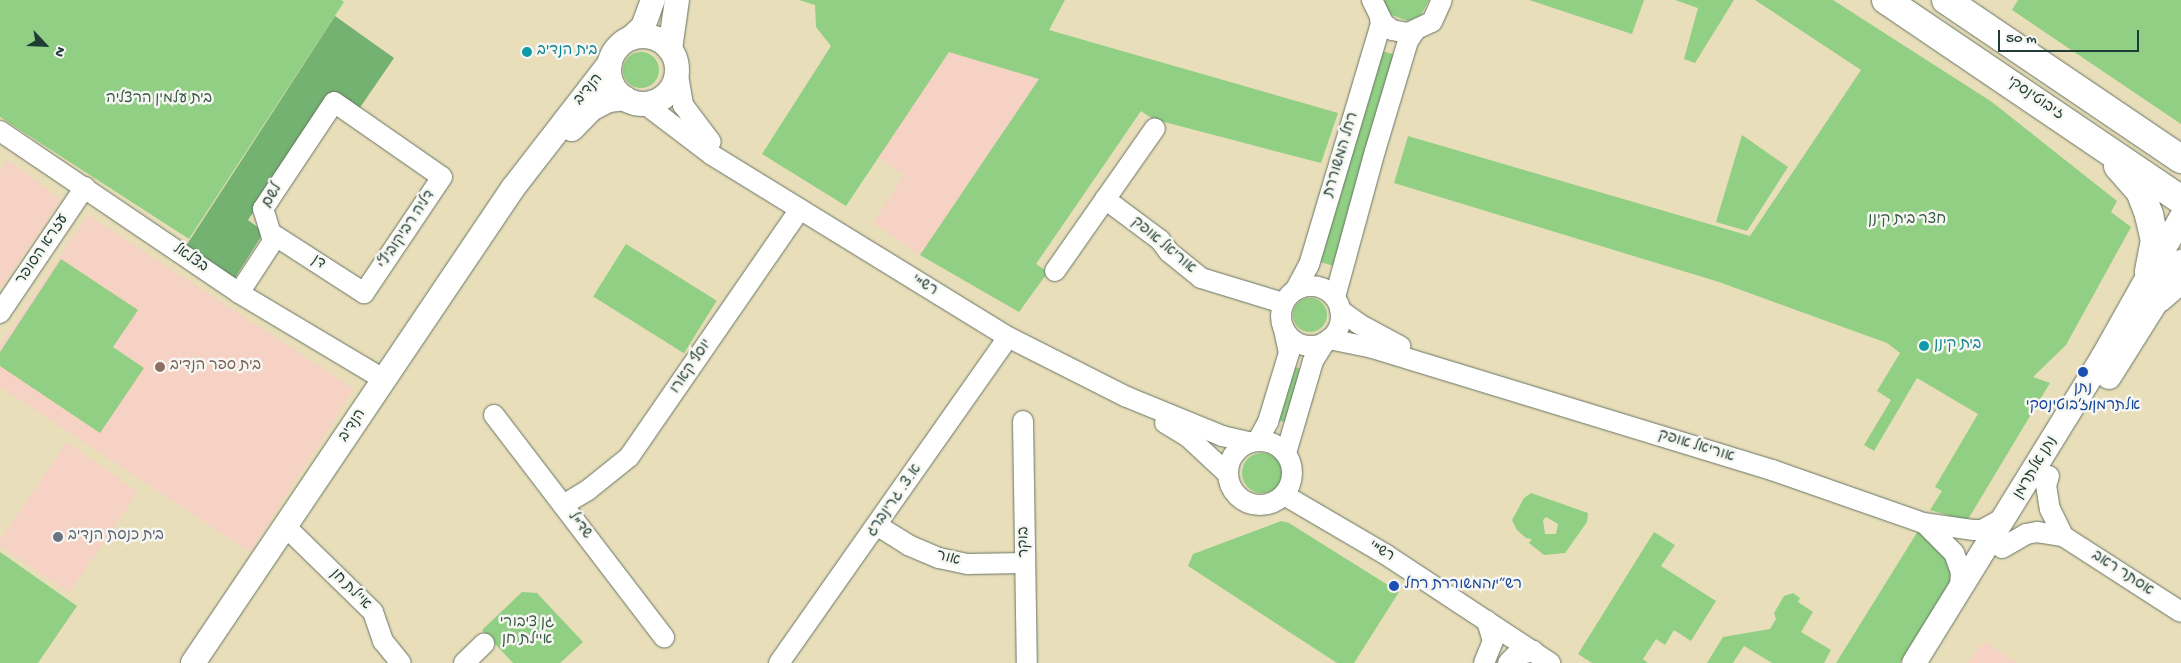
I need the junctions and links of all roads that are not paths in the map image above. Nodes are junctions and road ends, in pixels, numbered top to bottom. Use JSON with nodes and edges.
{"nodes":[{"id":1,"x":653,"y":0,"type":"edge"},
{"id":2,"x":677,"y":0,"type":"edge"},
{"id":3,"x":1442,"y":0,"type":"edge"},
{"id":4,"x":1886,"y":0,"type":"edge"},
{"id":5,"x":1946,"y":0,"type":"edge"},
{"id":6,"x":1373,"y":7,"type":"edge"},
{"id":7,"x":1414,"y":32,"type":"junction"},
{"id":8,"x":631,"y":38,"type":"junction"},
{"id":9,"x":674,"y":59,"type":"junction"},
{"id":10,"x":610,"y":64,"type":"junction"},
{"id":11,"x":635,"y":101,"type":"junction"},
{"id":12,"x":334,"y":102,"type":"joint"},
{"id":13,"x":1155,"y":128,"type":"dead end"},
{"id":14,"x":0,"y":131,"type":"edge"},
{"id":15,"x":2098,"y":142,"type":"junction"},
{"id":16,"x":2181,"y":159,"type":"edge"},
{"id":17,"x":729,"y":163,"type":"junction"},
{"id":18,"x":85,"y":187,"type":"junction"},
{"id":19,"x":513,"y":188,"type":"junction"},
{"id":20,"x":1105,"y":199,"type":"junction"},
{"id":21,"x":2181,"y":200,"type":"edge"},
{"id":22,"x":800,"y":209,"type":"junction"},
{"id":23,"x":2181,"y":218,"type":"edge"},
{"id":24,"x":271,"y":233,"type":"junction"},
{"id":25,"x":2181,"y":262,"type":"edge"},
{"id":26,"x":1055,"y":271,"type":"dead end"},
{"id":27,"x":2149,"y":271,"type":"junction"},
{"id":28,"x":2181,"y":279,"type":"edge"},
{"id":29,"x":239,"y":293,"type":"junction"},
{"id":30,"x":364,"y":293,"type":"joint"},
{"id":31,"x":1290,"y":296,"type":"junction"},
{"id":32,"x":2159,"y":298,"type":"junction"},
{"id":33,"x":1337,"y":303,"type":"junction"},
{"id":34,"x":0,"y":313,"type":"edge"},
{"id":35,"x":1284,"y":329,"type":"junction"},
{"id":36,"x":1008,"y":337,"type":"junction"},
{"id":37,"x":1327,"y":341,"type":"junction"},
{"id":38,"x":1467,"y":378,"type":"junction"},
{"id":39,"x":385,"y":380,"type":"junction"},
{"id":40,"x":1127,"y":397,"type":"junction"},
{"id":41,"x":494,"y":415,"type":"dead end"},
{"id":42,"x":1023,"y":420,"type":"dead end"},
{"id":43,"x":1254,"y":441,"type":"junction"},
{"id":44,"x":1286,"y":452,"type":"junction"},
{"id":45,"x":1228,"y":474,"type":"junction"},
{"id":46,"x":2048,"y":476,"type":"junction"},
{"id":47,"x":1284,"y":495,"type":"junction"},
{"id":48,"x":563,"y":505,"type":"junction"},
{"id":49,"x":2006,"y":516,"type":"junction"},
{"id":50,"x":1923,"y":523,"type":"junction"},
{"id":51,"x":285,"y":526,"type":"junction"},
{"id":52,"x":878,"y":526,"type":"junction"},
{"id":53,"x":2063,"y":536,"type":"junction"},
{"id":54,"x":2002,"y":548,"type":"junction"},
{"id":55,"x":1025,"y":563,"type":"junction"},
{"id":56,"x":1960,"y":588,"type":"junction"},
{"id":57,"x":2181,"y":612,"type":"edge"},
{"id":58,"x":1487,"y":621,"type":"junction"},
{"id":59,"x":664,"y":637,"type":"dead end"},
{"id":60,"x":484,"y":644,"type":"dead end"},
{"id":61,"x":1533,"y":651,"type":"junction"},
{"id":62,"x":193,"y":663,"type":"edge"},
{"id":63,"x":401,"y":663,"type":"edge"},
{"id":64,"x":464,"y":663,"type":"edge"},
{"id":65,"x":779,"y":663,"type":"edge"},
{"id":66,"x":1027,"y":663,"type":"edge"},
{"id":67,"x":1484,"y":663,"type":"edge"},
{"id":68,"x":1508,"y":663,"type":"edge"},
{"id":69,"x":1550,"y":663,"type":"edge"},
{"id":70,"x":1914,"y":663,"type":"edge"},
{"id":71,"x":1926,"y":663,"type":"edge"}],
"edges":[{"from":1,"to":8,"type":"street"},
{"from":2,"to":9,"type":"street"},
{"from":3,"to":7,"type":"street"},
{"from":4,"to":15,"type":"main road","name":"ז'בוטינסקי"},
{"from":5,"to":16,"type":"main road"},
{"from":6,"to":7,"type":"street"},
{"from":6,"to":31,"type":"street","name":"רחל המשוררת"},
{"from":7,"to":33,"type":"street","name":"רחל המשוררת"},
{"from":8,"to":9,"type":"street"},
{"from":8,"to":10,"type":"street"},
{"from":9,"to":11,"type":"street"},
{"from":9,"to":17,"type":"street","name":"רש\"י"},
{"from":10,"to":11,"type":"street"},
{"from":10,"to":19,"type":"street","name":"הנדיב"},
{"from":11,"to":17,"type":"street","name":"רש\"י"},
{"from":11,"to":19,"type":"street","name":"הנדיב"},
{"from":12,"to":24,"type":"street","name":"לשם"},
{"from":12,"to":30,"type":"street","name":"'דליה רביקוביץ"},
{"from":13,"to":20,"type":"street"},
{"from":14,"to":18,"type":"street","name":"בצלאל"},
{"from":15,"to":21,"type":"main road","name":"ז'בוטינסקי"},
{"from":15,"to":27,"type":"main road"},
{"from":17,"to":22,"type":"street","name":"רש\"י"},
{"from":18,"to":29,"type":"street","name":"בצלאל"},
{"from":18,"to":34,"type":"street","name":"עזרא הסופר"},
{"from":19,"to":39,"type":"street","name":"הנדיב"},
{"from":20,"to":26,"type":"street"},
{"from":20,"to":31,"type":"street","name":"אוריאל אופק"},
{"from":22,"to":36,"type":"street","name":"רש\"י"},
{"from":22,"to":48,"type":"street","name":"יוסף קארו"},
{"from":23,"to":27,"type":"street","name":"נתן אלתרמן"},
{"from":24,"to":29,"type":"street","name":"לשם"},
{"from":24,"to":30,"type":"street","name":"דן"},
{"from":25,"to":32,"type":"street","name":"נתן אלתרמן"},
{"from":27,"to":49,"type":"street","name":"נתן אלתרמן"},
{"from":28,"to":32,"type":"main road"},
{"from":29,"to":39,"type":"street","name":"בצלאל"},
{"from":31,"to":33,"type":"street"},
{"from":31,"to":35,"type":"street"},
{"from":32,"to":46,"type":"street","name":"נתן אלתרמן"},
{"from":33,"to":37,"type":"street"},
{"from":33,"to":38,"type":"street","name":"אוריאל אופק"},
{"from":35,"to":37,"type":"street"},
{"from":35,"to":43,"type":"street"},
{"from":36,"to":40,"type":"street","name":"רש\"י"},
{"from":36,"to":52,"type":"street","name":"א.צ. גרינברג"},
{"from":37,"to":38,"type":"street","name":"אוריאל אופק"},
{"from":37,"to":44,"type":"street"},
{"from":38,"to":50,"type":"street","name":"אוריאל אופק"},
{"from":39,"to":51,"type":"street","name":"הנדיב"},
{"from":40,"to":43,"type":"street","name":"רש\"י"},
{"from":40,"to":45,"type":"street","name":"רש\"י"},
{"from":41,"to":48,"type":"street","name":"שד\"ל"},
{"from":42,"to":55,"type":"street","name":"בוקר"},
{"from":43,"to":44,"type":"street"},
{"from":43,"to":45,"type":"street"},
{"from":44,"to":47,"type":"street"},
{"from":45,"to":47,"type":"street"},
{"from":46,"to":53,"type":"street"},
{"from":46,"to":54,"type":"street","name":"נתן אלתרמן"},
{"from":47,"to":58,"type":"street","name":"רש\"י"},
{"from":48,"to":59,"type":"street","name":"שד\"ל"},
{"from":49,"to":50,"type":"street","name":"אוריאל אופק"},
{"from":49,"to":56,"type":"street","name":"נתן אלתרמן"},
{"from":50,"to":56,"type":"street","name":"אוריאל אופק"},
{"from":51,"to":62,"type":"street","name":"הנדיב"},
{"from":51,"to":63,"type":"street","name":"איילת חן"},
{"from":52,"to":55,"type":"street","name":"אור"},
{"from":52,"to":65,"type":"street","name":"א.צ. גרינברג"},
{"from":53,"to":54,"type":"street","name":"אסתר ראב"},
{"from":53,"to":57,"type":"street","name":"אסתר ראב"},
{"from":54,"to":71,"type":"street","name":"נתן אלתרמן"},
{"from":55,"to":66,"type":"street","name":"בוקר"},
{"from":56,"to":70,"type":"street","name":"נתן אלתרמן"},
{"from":58,"to":61,"type":"street","name":"רש\"י"},
{"from":58,"to":67,"type":"street"},
{"from":60,"to":64,"type":"street"},
{"from":61,"to":68,"type":"street"},
{"from":61,"to":69,"type":"street","name":"רש\"י"}]}
